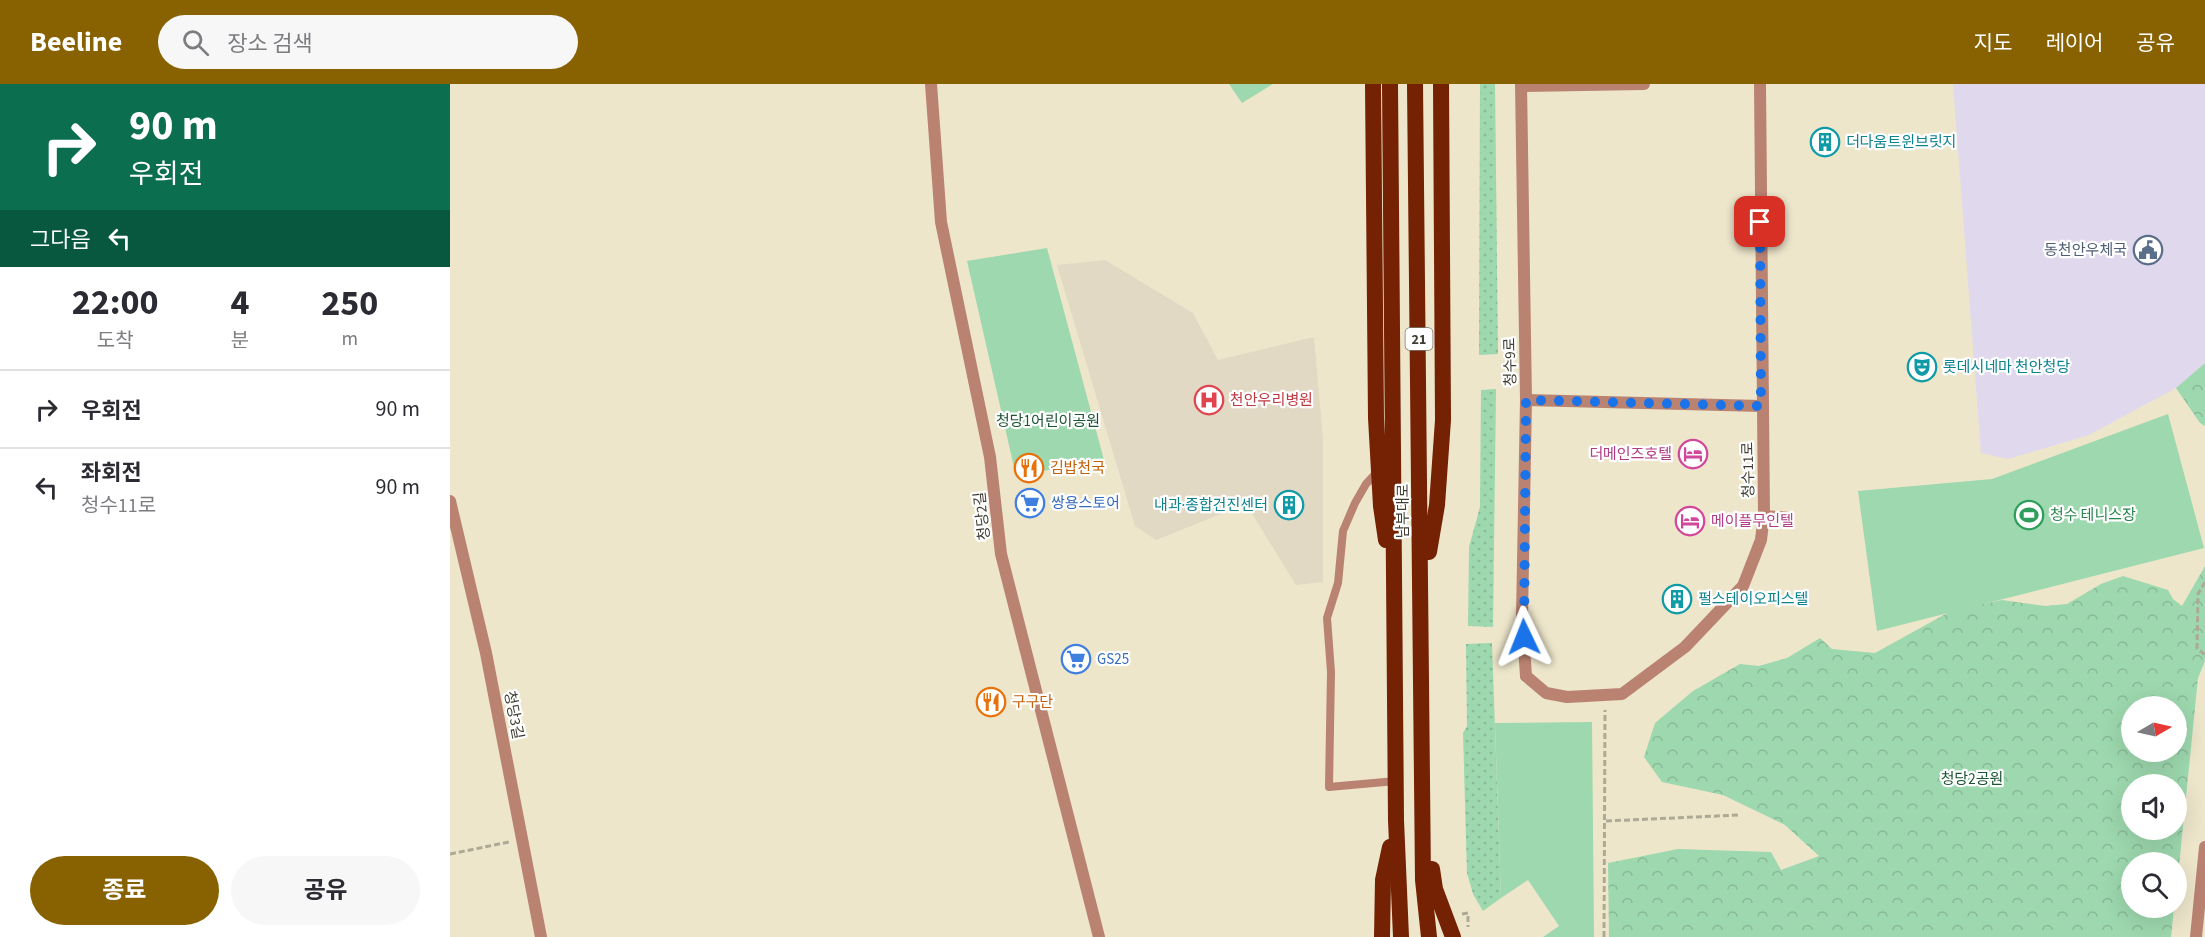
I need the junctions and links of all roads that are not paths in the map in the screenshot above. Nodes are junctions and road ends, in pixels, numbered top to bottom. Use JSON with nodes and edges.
{"nodes":[{"id":1,"x":931,"y":84,"type":"edge"},
{"id":2,"x":1373,"y":84,"type":"edge"},
{"id":3,"x":1390,"y":84,"type":"edge"},
{"id":4,"x":1415,"y":84,"type":"edge"},
{"id":5,"x":1441,"y":84,"type":"edge"},
{"id":6,"x":1644,"y":84,"type":"edge"},
{"id":7,"x":1760,"y":84,"type":"edge"},
{"id":8,"x":1521,"y":85,"type":"edge"},
{"id":9,"x":1526,"y":400,"type":"junction"},
{"id":10,"x":1761,"y":406,"type":"junction"},
{"id":11,"x":1379,"y":471,"type":"junction"},
{"id":12,"x":450,"y":501,"type":"edge"},
{"id":13,"x":1764,"y":514,"type":"junction"},
{"id":14,"x":1789,"y":516,"type":"dead end"},
{"id":15,"x":1395,"y":594,"type":"junction"},
{"id":16,"x":1421,"y":594,"type":"junction"},
{"id":17,"x":1526,"y":676,"type":"joint"},
{"id":18,"x":1396,"y":781,"type":"junction"},
{"id":19,"x":1423,"y":810,"type":"junction"},
{"id":20,"x":1396,"y":820,"type":"junction"},
{"id":21,"x":2205,"y":847,"type":"edge"},
{"id":22,"x":2200,"y":927,"type":"edge"},
{"id":23,"x":541,"y":937,"type":"edge"},
{"id":24,"x":1099,"y":937,"type":"edge"},
{"id":25,"x":1382,"y":937,"type":"edge"},
{"id":26,"x":1401,"y":937,"type":"edge"},
{"id":27,"x":1429,"y":937,"type":"edge"},
{"id":28,"x":1453,"y":937,"type":"edge"}],
"edges":[{"from":1,"to":24,"type":"street","name":"청당2길"},
{"from":2,"to":11,"type":"highway"},
{"from":3,"to":15,"type":"highway","name":"남부대로","number":"21"},
{"from":4,"to":16,"type":"highway","name":"남부대로","number":"21"},
{"from":5,"to":16,"type":"highway"},
{"from":6,"to":8,"type":"street"},
{"from":7,"to":10,"type":"street","name":"청수11로"},
{"from":8,"to":9,"type":"street","name":"청수9로"},
{"from":9,"to":10,"type":"street"},
{"from":9,"to":17,"type":"street","name":"청수9로"},
{"from":10,"to":13,"type":"street","name":"청수11로"},
{"from":11,"to":15,"type":"highway"},
{"from":11,"to":18,"type":"lane"},
{"from":12,"to":23,"type":"street","name":"청당3길"},
{"from":13,"to":14,"type":"lane"},
{"from":13,"to":17,"type":"street","name":"청수11로"},
{"from":15,"to":18,"type":"highway","name":"남부대로","number":"21"},
{"from":16,"to":19,"type":"highway","name":"남부대로","number":"21"},
{"from":18,"to":20,"type":"highway","name":"남부대로","number":"21"},
{"from":19,"to":27,"type":"highway","name":"남부대로","number":"21"},
{"from":19,"to":28,"type":"highway"},
{"from":20,"to":25,"type":"highway"},
{"from":20,"to":26,"type":"highway","name":"남부대로","number":"21"},
{"from":21,"to":22,"type":"street"}]}
